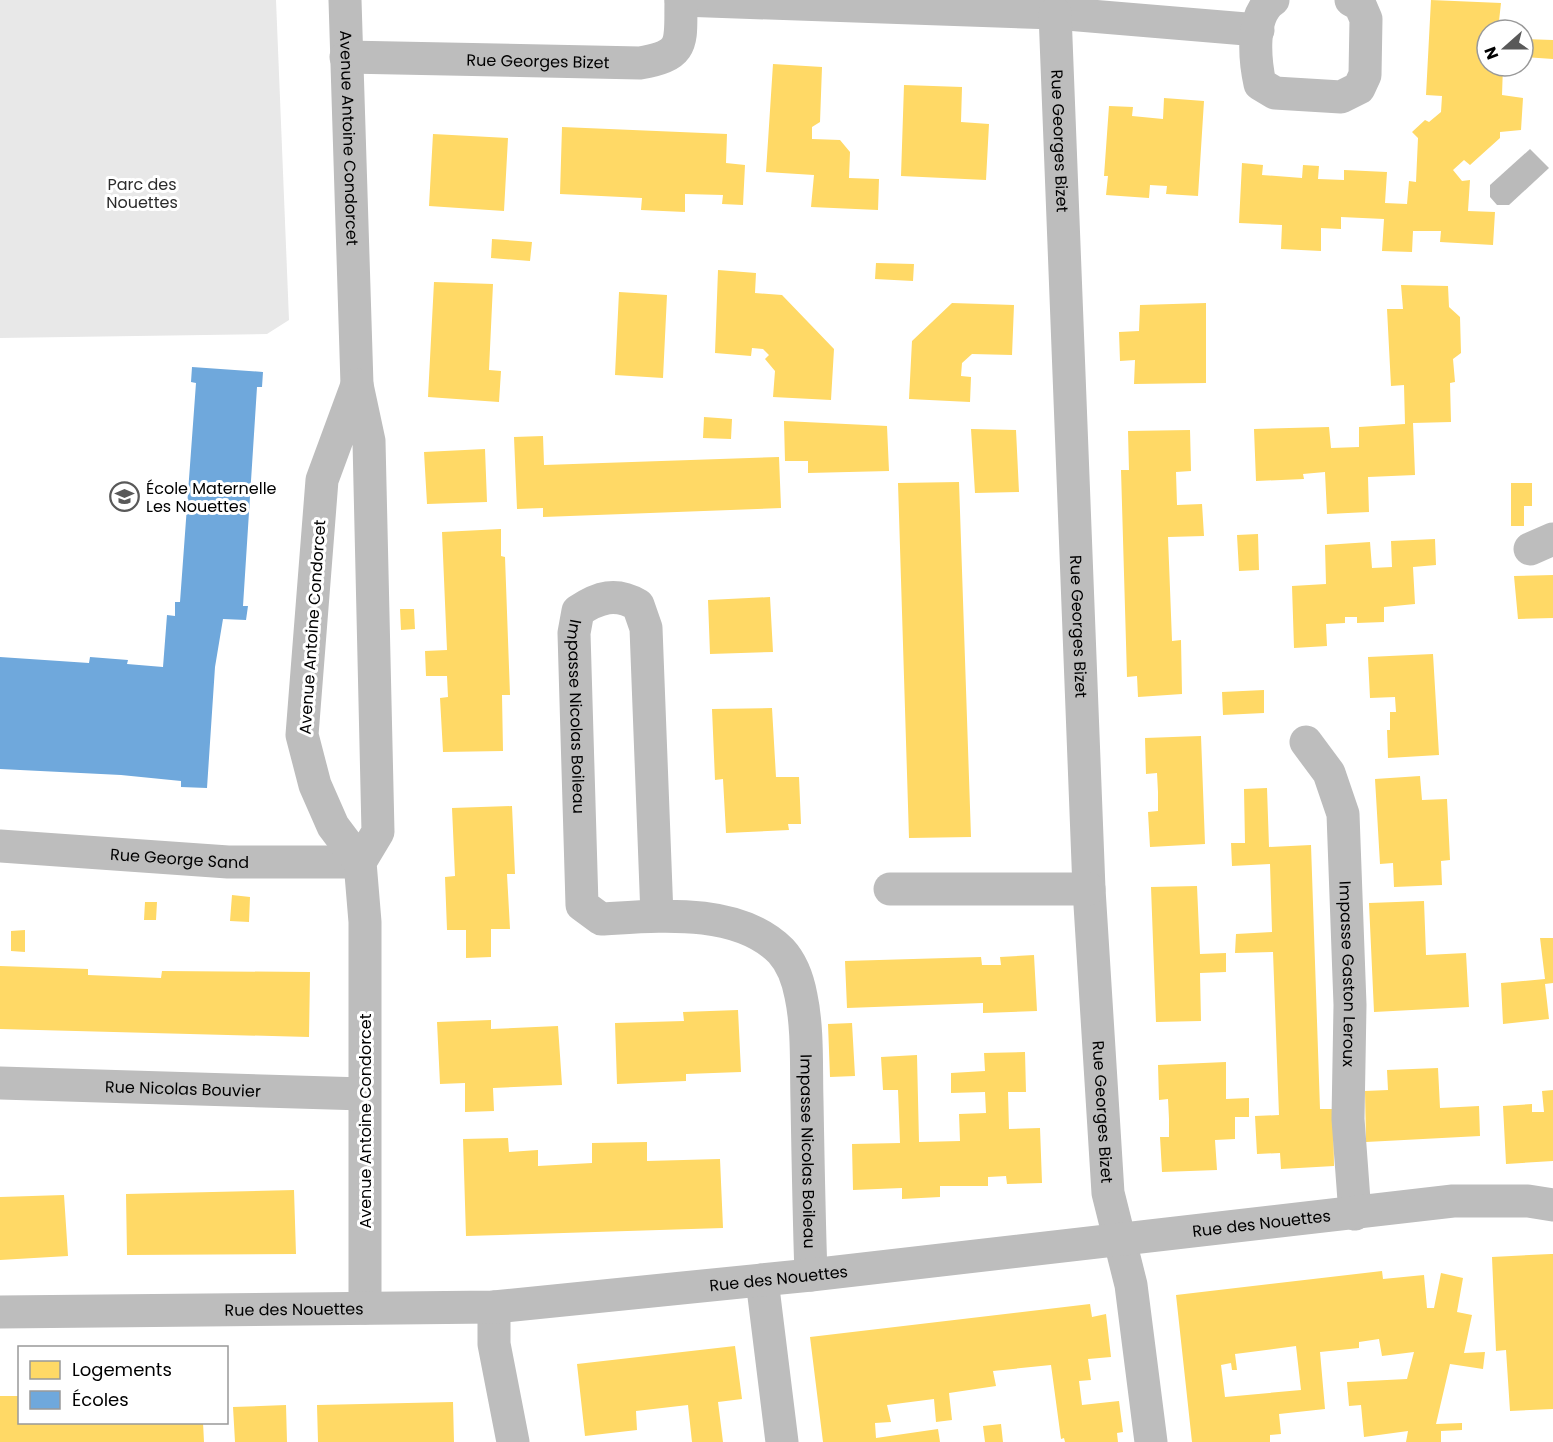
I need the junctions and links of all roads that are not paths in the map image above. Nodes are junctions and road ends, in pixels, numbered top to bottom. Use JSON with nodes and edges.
{"nodes":[{"id":1,"x":345,"y":0,"type":"edge"},
{"id":2,"x":681,"y":0,"type":"edge"},
{"id":3,"x":1273,"y":0,"type":"edge"},
{"id":4,"x":1351,"y":0,"type":"edge"},
{"id":5,"x":1054,"y":13,"type":"junction"},
{"id":6,"x":1257,"y":30,"type":"junction"},
{"id":7,"x":346,"y":57,"type":"junction"},
{"id":8,"x":357,"y":385,"type":"junction"},
{"id":9,"x":1306,"y":742,"type":"dead end"},
{"id":10,"x":0,"y":846,"type":"edge"},
{"id":11,"x":360,"y":862,"type":"junction"},
{"id":12,"x":890,"y":889,"type":"dead end"},
{"id":13,"x":1089,"y":889,"type":"junction"},
{"id":14,"x":657,"y":916,"type":"junction"},
{"id":15,"x":0,"y":1083,"type":"edge"},
{"id":16,"x":364,"y":1094,"type":"junction"},
{"id":17,"x":1553,"y":1206,"type":"edge"},
{"id":18,"x":1355,"y":1214,"type":"junction"},
{"id":19,"x":1118,"y":1238,"type":"junction"},
{"id":20,"x":811,"y":1275,"type":"junction"},
{"id":21,"x":762,"y":1280,"type":"junction"},
{"id":22,"x":494,"y":1307,"type":"junction"},
{"id":23,"x":365,"y":1308,"type":"junction"},
{"id":24,"x":0,"y":1312,"type":"edge"},
{"id":25,"x":513,"y":1442,"type":"edge"},
{"id":26,"x":782,"y":1442,"type":"edge"},
{"id":27,"x":1151,"y":1442,"type":"edge"}],
"edges":[{"from":1,"to":7,"type":"street","name":"Avenue Antoine Condorcet"},
{"from":2,"to":5,"type":"street","name":"Rue Georges Bizet"},
{"from":2,"to":7,"type":"street","name":"Rue Georges Bizet"},
{"from":3,"to":6,"type":"street"},
{"from":4,"to":6,"type":"street"},
{"from":5,"to":6,"type":"street","name":"Rue Georges Bizet"},
{"from":5,"to":13,"type":"street","name":"Rue Georges Bizet"},
{"from":7,"to":8,"type":"street","name":"Avenue Antoine Condorcet"},
{"from":8,"to":11,"type":"street","name":"Avenue Antoine Condorcet"},
{"from":8,"to":11,"type":"street","name":"Avenue Antoine Condorcet"},
{"from":9,"to":18,"type":"street","name":"Impasse Gaston Leroux"},
{"from":10,"to":11,"type":"street","name":"Rue George Sand"},
{"from":11,"to":16,"type":"street","name":"Avenue Antoine Condorcet"},
{"from":12,"to":13,"type":"street"},
{"from":13,"to":19,"type":"street","name":"Rue Georges Bizet"},
{"from":14,"to":14,"type":"street","name":"Impasse Nicolas Boileau"},
{"from":14,"to":20,"type":"street","name":"Impasse Nicolas Boileau"},
{"from":15,"to":16,"type":"street","name":"Rue Nicolas Bouvier"},
{"from":16,"to":23,"type":"street","name":"Avenue Antoine Condorcet"},
{"from":17,"to":18,"type":"street","name":"Rue des Nouettes"},
{"from":18,"to":19,"type":"street","name":"Rue des Nouettes"},
{"from":19,"to":20,"type":"street","name":"Rue des Nouettes"},
{"from":19,"to":27,"type":"street","name":"Rue Georges Bizet"},
{"from":20,"to":21,"type":"street","name":"Rue des Nouettes"},
{"from":21,"to":22,"type":"street","name":"Rue des Nouettes"},
{"from":21,"to":26,"type":"street"},
{"from":22,"to":23,"type":"street","name":"Rue des Nouettes"},
{"from":22,"to":25,"type":"street"},
{"from":23,"to":24,"type":"street","name":"Rue des Nouettes"}]}
